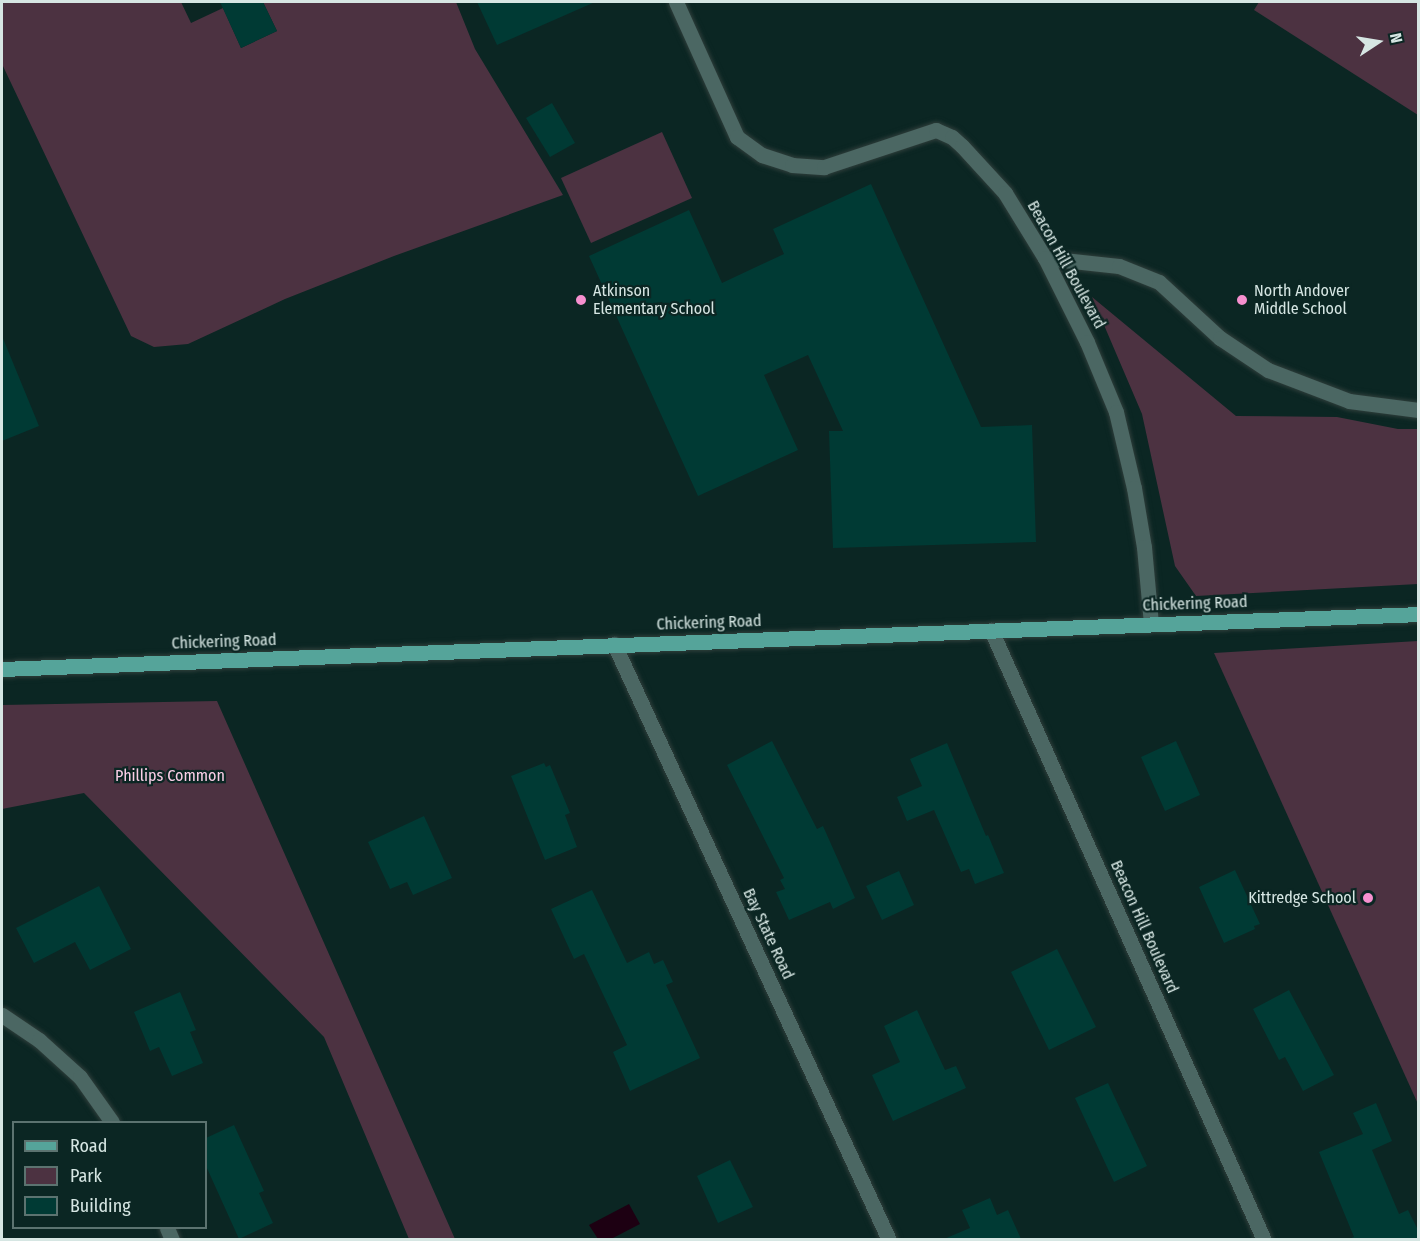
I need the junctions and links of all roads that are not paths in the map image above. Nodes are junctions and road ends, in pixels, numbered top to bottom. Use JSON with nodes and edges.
{"nodes":[{"id":1,"x":676,"y":2,"type":"edge"},
{"id":2,"x":1045,"y":258,"type":"junction"},
{"id":3,"x":1419,"y":410,"type":"edge"},
{"id":4,"x":1419,"y":614,"type":"edge"},
{"id":5,"x":1150,"y":624,"type":"junction"},
{"id":6,"x":991,"y":630,"type":"junction"},
{"id":7,"x":614,"y":644,"type":"junction"},
{"id":8,"x":2,"y":669,"type":"edge"},
{"id":9,"x":2,"y":1015,"type":"edge"},
{"id":10,"x":111,"y":1121,"type":"edge"},
{"id":11,"x":889,"y":1239,"type":"edge"},
{"id":12,"x":1264,"y":1239,"type":"edge"}],
"edges":[{"from":1,"to":2,"type":"street","name":"Beacon Hill Boulevard"},
{"from":2,"to":3,"type":"street"},
{"from":2,"to":5,"type":"street","name":"Beacon Hill Boulevard"},
{"from":4,"to":5,"type":"main road","name":"Chickering Road"},
{"from":5,"to":6,"type":"main road","name":"Chickering Road"},
{"from":6,"to":7,"type":"main road","name":"Chickering Road"},
{"from":6,"to":12,"type":"street","name":"Beacon Hill Boulevard"},
{"from":7,"to":8,"type":"main road","name":"Chickering Road"},
{"from":7,"to":11,"type":"street","name":"Bay State Road"},
{"from":9,"to":10,"type":"street"}]}
